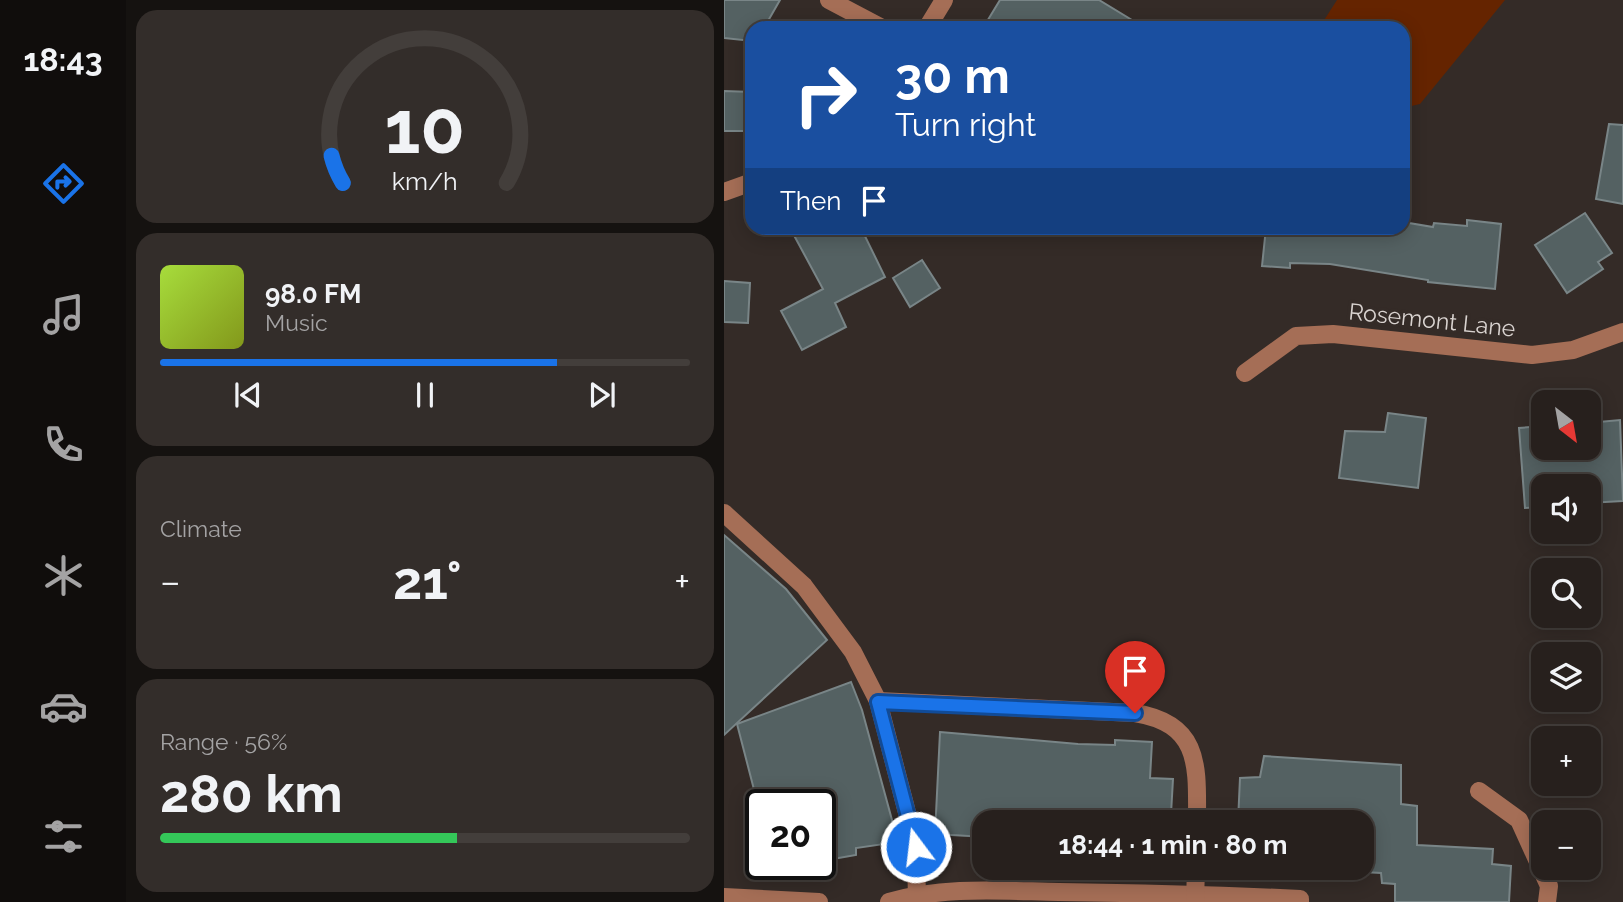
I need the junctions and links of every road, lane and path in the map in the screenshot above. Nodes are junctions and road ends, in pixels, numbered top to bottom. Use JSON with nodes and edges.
{"nodes":[{"id":1,"x":830,"y":0,"type":"edge"},
{"id":2,"x":944,"y":0,"type":"edge"},
{"id":3,"x":869,"y":21,"type":"edge"},
{"id":4,"x":931,"y":21,"type":"edge"},
{"id":5,"x":745,"y":184,"type":"edge"},
{"id":6,"x":724,"y":192,"type":"edge"},
{"id":7,"x":1622,"y":332,"type":"edge"},
{"id":8,"x":1245,"y":373,"type":"dead end"},
{"id":9,"x":724,"y":513,"type":"edge"},
{"id":10,"x":878,"y":702,"type":"junction"},
{"id":11,"x":1478,"y":791,"type":"dead end"},
{"id":12,"x":1197,"y":810,"type":"edge"},
{"id":13,"x":1196,"y":880,"type":"edge"},
{"id":14,"x":724,"y":897,"type":"edge"},
{"id":15,"x":917,"y":898,"type":"edge"},
{"id":16,"x":1195,"y":898,"type":"edge"},
{"id":17,"x":819,"y":902,"type":"edge"},
{"id":18,"x":889,"y":902,"type":"edge"},
{"id":19,"x":1300,"y":902,"type":"edge"},
{"id":20,"x":1547,"y":902,"type":"edge"}],
"edges":[{"from":1,"to":3,"type":"street"},
{"from":2,"to":4,"type":"street"},
{"from":5,"to":6,"type":"street"},
{"from":7,"to":8,"type":"street","name":"Rosemont Lane"},
{"from":9,"to":10,"type":"street"},
{"from":10,"to":12,"type":"street"},
{"from":10,"to":15,"type":"street"},
{"from":11,"to":20,"type":"street"},
{"from":13,"to":16,"type":"street"},
{"from":14,"to":17,"type":"street"},
{"from":15,"to":16,"type":"street"},
{"from":15,"to":18,"type":"street"},
{"from":16,"to":19,"type":"street"}]}
